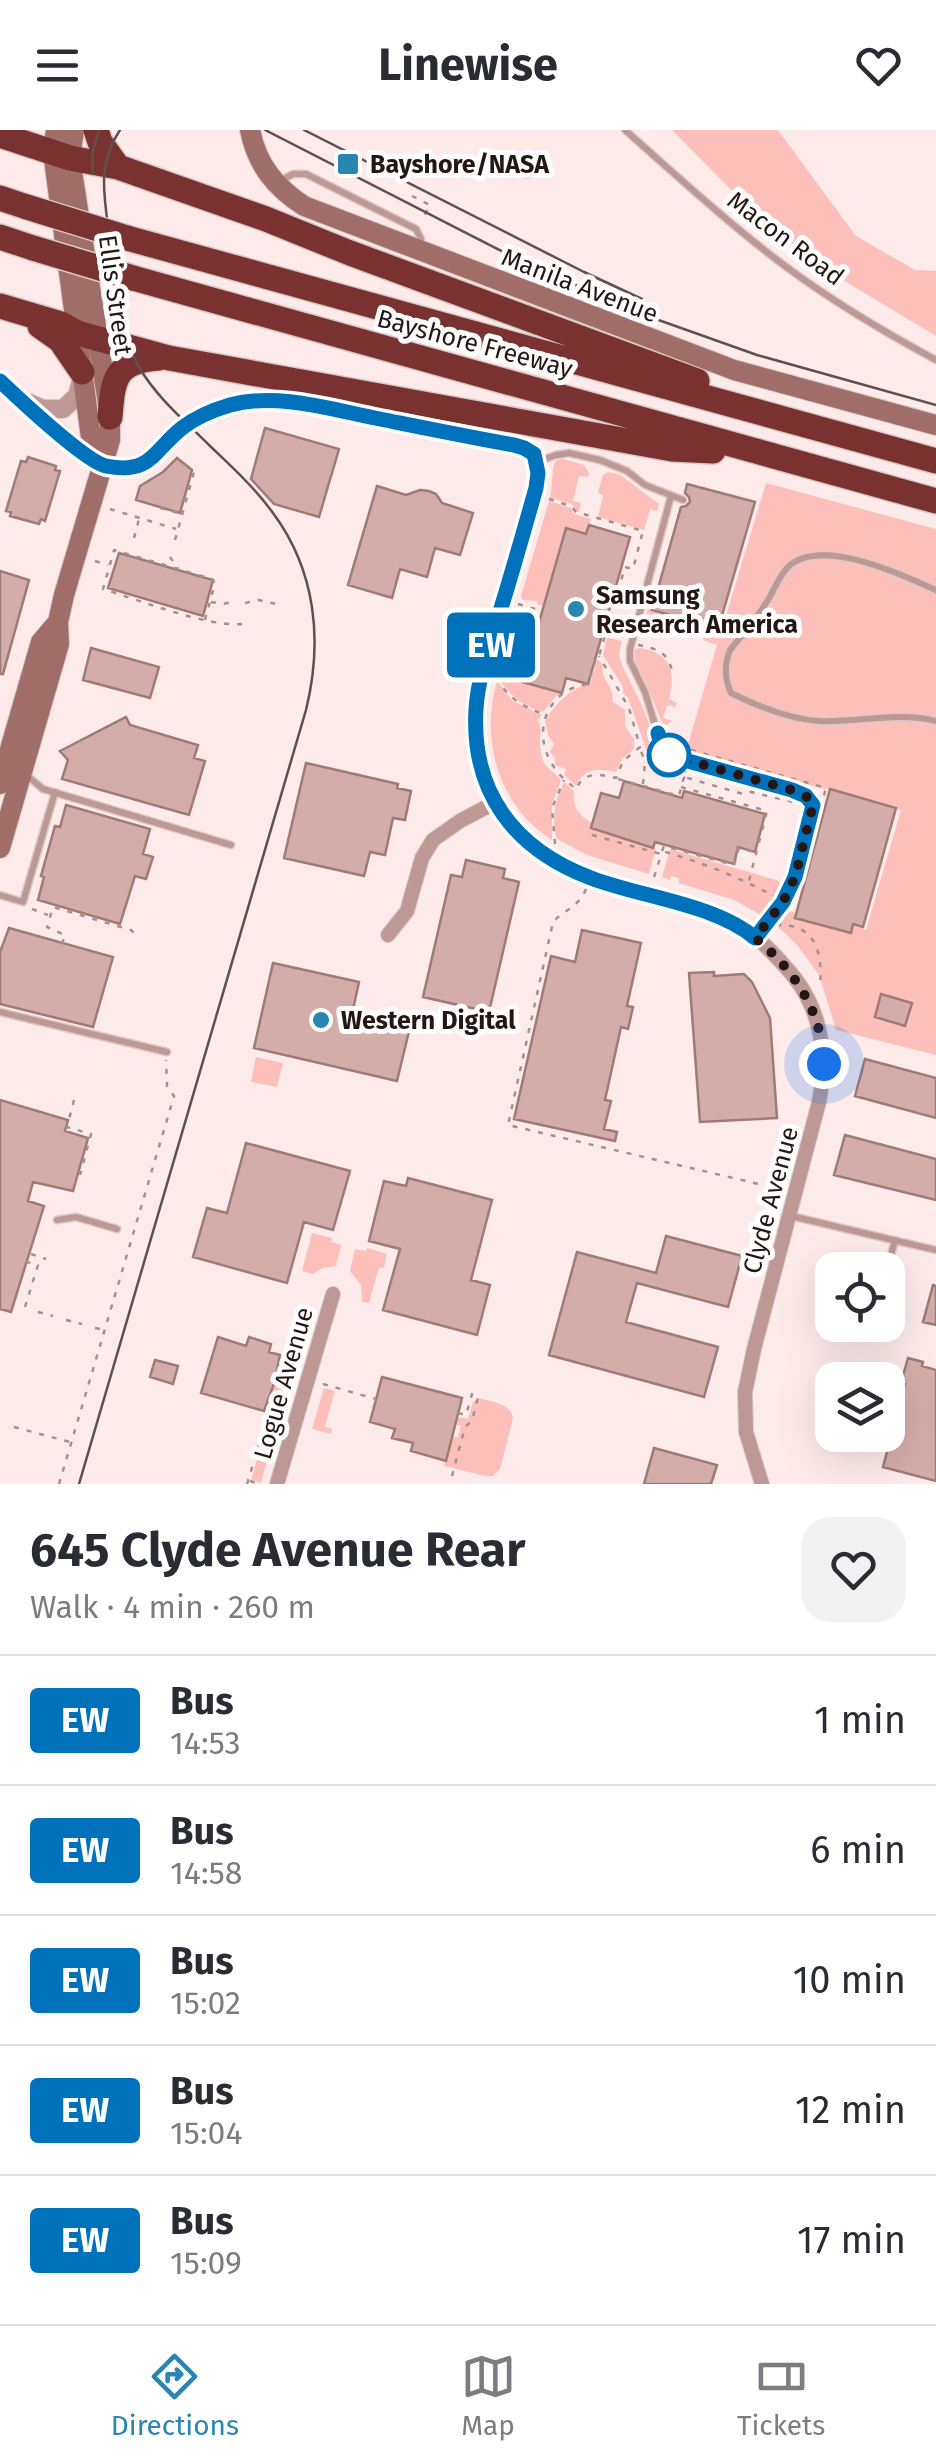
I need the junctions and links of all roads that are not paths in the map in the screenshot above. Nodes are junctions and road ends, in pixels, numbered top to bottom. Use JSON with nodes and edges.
{"nodes":[{"id":1,"x":22,"y":130,"type":"edge"},
{"id":2,"x":74,"y":130,"type":"edge"},
{"id":3,"x":96,"y":130,"type":"edge"},
{"id":4,"x":250,"y":130,"type":"edge"},
{"id":5,"x":625,"y":130,"type":"edge"},
{"id":6,"x":0,"y":133,"type":"edge"},
{"id":7,"x":60,"y":147,"type":"edge"},
{"id":8,"x":118,"y":167,"type":"junction"},
{"id":9,"x":276,"y":184,"type":"junction"},
{"id":10,"x":0,"y":198,"type":"edge"},
{"id":11,"x":0,"y":237,"type":"edge"},
{"id":12,"x":417,"y":240,"type":"junction"},
{"id":13,"x":7,"y":308,"type":"edge"},
{"id":14,"x":87,"y":336,"type":"junction"},
{"id":15,"x":169,"y":358,"type":"junction"},
{"id":16,"x":936,"y":360,"type":"edge"},
{"id":17,"x":82,"y":372,"type":"junction"},
{"id":18,"x":0,"y":381,"type":"edge"},
{"id":19,"x":15,"y":396,"type":"junction"},
{"id":20,"x":750,"y":410,"type":"junction"},
{"id":21,"x":110,"y":417,"type":"junction"},
{"id":22,"x":936,"y":425,"type":"edge"},
{"id":23,"x":750,"y":450,"type":"junction"},
{"id":24,"x":936,"y":461,"type":"edge"},
{"id":25,"x":537,"y":462,"type":"junction"},
{"id":26,"x":101,"y":466,"type":"junction"},
{"id":27,"x":671,"y":496,"type":"junction"},
{"id":28,"x":683,"y":500,"type":"dead end"},
{"id":29,"x":936,"y":501,"type":"edge"},
{"id":30,"x":936,"y":590,"type":"edge"},
{"id":31,"x":936,"y":721,"type":"edge"},
{"id":32,"x":8,"y":777,"type":"edge"},
{"id":33,"x":55,"y":792,"type":"junction"},
{"id":34,"x":494,"y":803,"type":"junction"},
{"id":35,"x":231,"y":845,"type":"dead end"},
{"id":36,"x":0,"y":848,"type":"edge"},
{"id":37,"x":0,"y":895,"type":"edge"},
{"id":38,"x":388,"y":935,"type":"dead end"},
{"id":39,"x":755,"y":938,"type":"junction"},
{"id":40,"x":0,"y":1012,"type":"edge"},
{"id":41,"x":167,"y":1052,"type":"road end"},
{"id":42,"x":790,"y":1216,"type":"junction"},
{"id":43,"x":57,"y":1220,"type":"dead end"},
{"id":44,"x":117,"y":1229,"type":"dead end"},
{"id":45,"x":895,"y":1240,"type":"junction"},
{"id":46,"x":936,"y":1250,"type":"edge"},
{"id":47,"x":892,"y":1252,"type":"edge"},
{"id":48,"x":332,"y":1294,"type":"dead end"},
{"id":49,"x":277,"y":1484,"type":"edge"},
{"id":50,"x":762,"y":1484,"type":"edge"}],
"edges":[{"from":1,"to":6,"type":"highway"},
{"from":2,"to":7,"type":"main road","name":"Ellis Street"},
{"from":3,"to":8,"type":"highway"},
{"from":4,"to":9,"type":"main road","name":"Manila Avenue"},
{"from":5,"to":16,"type":"lane","name":"Macon Road"},
{"from":6,"to":7,"type":"highway"},
{"from":7,"to":8,"type":"highway"},
{"from":7,"to":14,"type":"main road","name":"Ellis Street"},
{"from":8,"to":20,"type":"highway"},
{"from":9,"to":12,"type":"main road","name":"Manila Avenue"},
{"from":9,"to":12,"type":"lane"},
{"from":10,"to":20,"type":"highway","name":"Bayshore Freeway","bridge":true},
{"from":11,"to":23,"type":"highway","name":"Bayshore Freeway","bridge":true},
{"from":12,"to":22,"type":"main road","name":"Manila Avenue"},
{"from":13,"to":14,"type":"highway"},
{"from":13,"to":17,"type":"highway"},
{"from":14,"to":15,"type":"highway"},
{"from":14,"to":17,"type":"main road","name":"Ellis Street"},
{"from":14,"to":21,"type":"main road","name":"Ellis Street"},
{"from":15,"to":21,"type":"highway"},
{"from":15,"to":23,"type":"highway"},
{"from":17,"to":19,"type":"street"},
{"from":17,"to":26,"type":"main road","name":"Ellis Street"},
{"from":18,"to":19,"type":"street"},
{"from":19,"to":26,"type":"street"},
{"from":20,"to":24,"type":"highway","name":"Bayshore Freeway"},
{"from":21,"to":26,"type":"main road","name":"Ellis Street"},
{"from":23,"to":29,"type":"highway","name":"Bayshore Freeway"},
{"from":25,"to":26,"type":"street"},
{"from":25,"to":27,"type":"lane"},
{"from":25,"to":34,"type":"street","name":"Clyde Avenue"},
{"from":26,"to":32,"type":"main road","name":"Ellis Street"},
{"from":27,"to":28,"type":"lane"},
{"from":27,"to":39,"type":"lane"},
{"from":30,"to":31,"type":"lane"},
{"from":32,"to":33,"type":"lane"},
{"from":32,"to":36,"type":"main road","name":"Ellis Street"},
{"from":33,"to":35,"type":"lane"},
{"from":33,"to":37,"type":"lane"},
{"from":34,"to":38,"type":"street"},
{"from":34,"to":39,"type":"street","name":"Clyde Avenue"},
{"from":39,"to":42,"type":"street","name":"Clyde Avenue"},
{"from":40,"to":41,"type":"lane"},
{"from":42,"to":45,"type":"lane"},
{"from":42,"to":50,"type":"street","name":"Clyde Avenue"},
{"from":43,"to":44,"type":"lane"},
{"from":45,"to":46,"type":"lane"},
{"from":45,"to":47,"type":"lane"},
{"from":48,"to":49,"type":"street","name":"Logue Avenue"}]}
